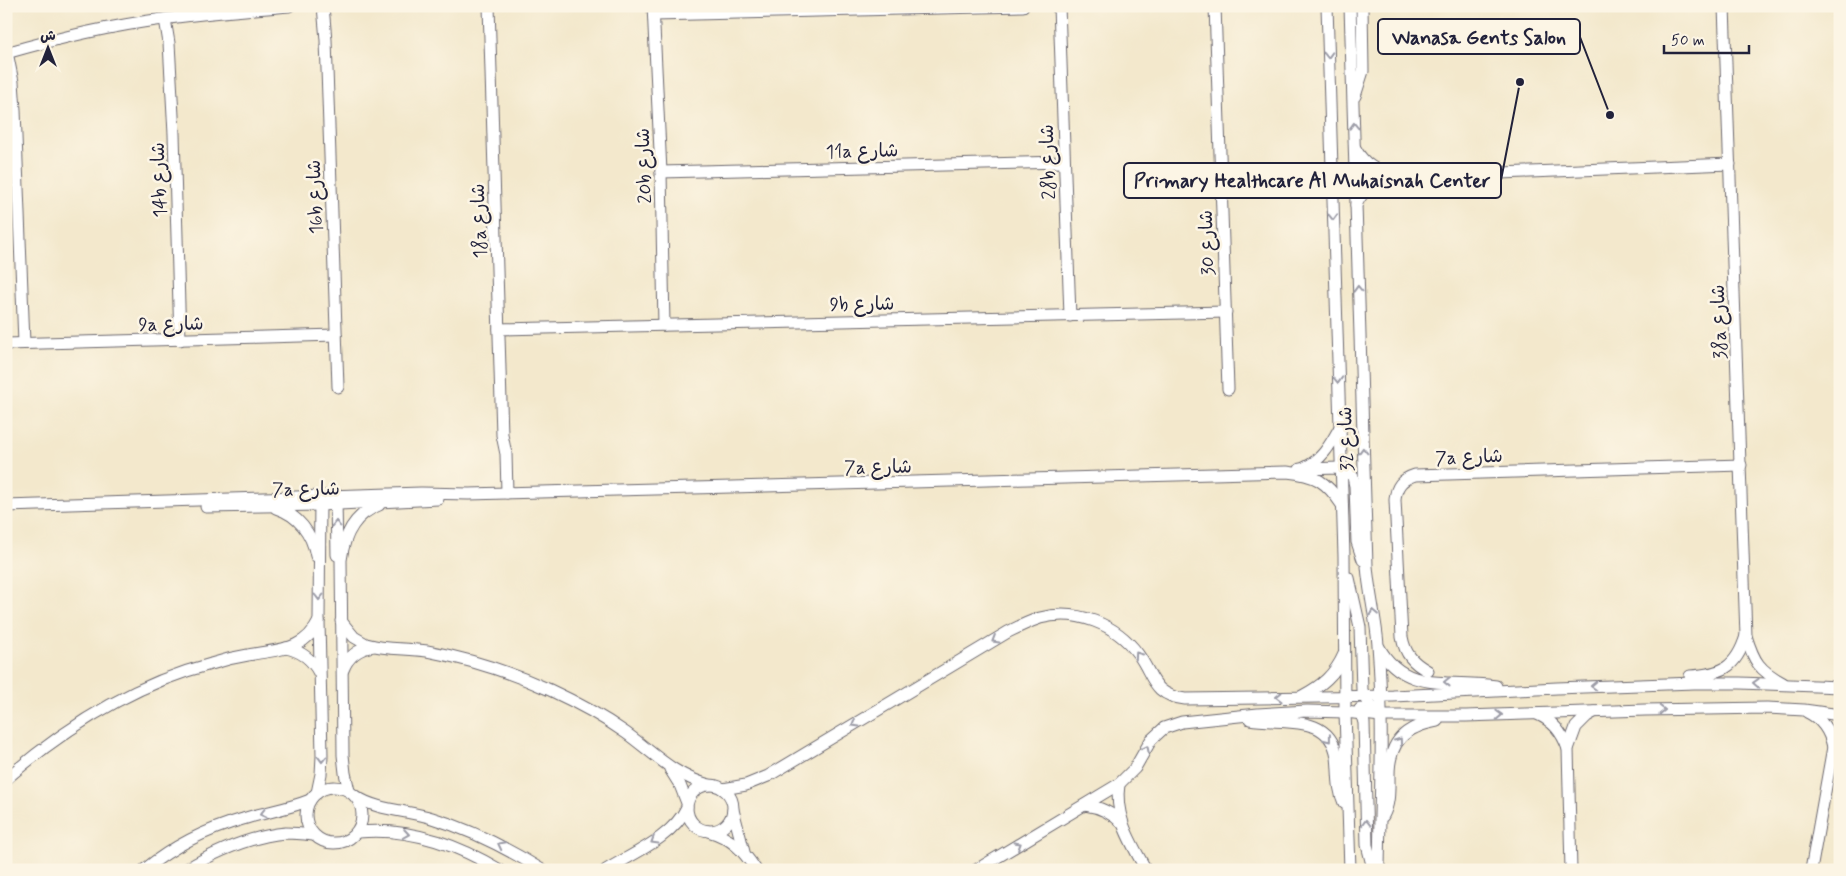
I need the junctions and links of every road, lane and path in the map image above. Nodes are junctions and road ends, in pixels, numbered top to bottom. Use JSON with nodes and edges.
{"nodes":[{"id":1,"x":289,"y":6,"type":"edge"},
{"id":2,"x":323,"y":6,"type":"edge"},
{"id":3,"x":489,"y":6,"type":"edge"},
{"id":4,"x":1024,"y":6,"type":"edge"},
{"id":5,"x":1059,"y":6,"type":"edge"},
{"id":6,"x":1215,"y":6,"type":"edge"},
{"id":7,"x":1327,"y":6,"type":"edge"},
{"id":8,"x":1350,"y":6,"type":"edge"},
{"id":9,"x":1362,"y":6,"type":"edge"},
{"id":10,"x":1724,"y":6,"type":"edge"},
{"id":11,"x":654,"y":11,"type":"edge"},
{"id":12,"x":165,"y":19,"type":"junction"},
{"id":13,"x":7,"y":52,"type":"edge"},
{"id":14,"x":1353,"y":100,"type":"junction"},
{"id":15,"x":1354,"y":148,"type":"junction"},
{"id":16,"x":1064,"y":162,"type":"junction"},
{"id":17,"x":1730,"y":164,"type":"junction"},
{"id":18,"x":661,"y":172,"type":"junction"},
{"id":19,"x":1402,"y":177,"type":"junction"},
{"id":20,"x":1356,"y":205,"type":"junction"},
{"id":21,"x":1226,"y":312,"type":"junction"},
{"id":22,"x":1070,"y":316,"type":"junction"},
{"id":23,"x":664,"y":325,"type":"junction"},
{"id":24,"x":499,"y":329,"type":"junction"},
{"id":25,"x":336,"y":335,"type":"junction"},
{"id":26,"x":180,"y":340,"type":"junction"},
{"id":27,"x":24,"y":343,"type":"junction"},
{"id":28,"x":6,"y":344,"type":"edge"},
{"id":29,"x":338,"y":387,"type":"dead end"},
{"id":30,"x":1228,"y":389,"type":"dead end"},
{"id":31,"x":1340,"y":426,"type":"junction"},
{"id":32,"x":1740,"y":465,"type":"junction"},
{"id":33,"x":1341,"y":468,"type":"junction"},
{"id":34,"x":1300,"y":469,"type":"junction"},
{"id":35,"x":1288,"y":472,"type":"junction"},
{"id":36,"x":503,"y":493,"type":"junction"},
{"id":37,"x":469,"y":494,"type":"junction"},
{"id":38,"x":320,"y":500,"type":"junction"},
{"id":39,"x":336,"y":500,"type":"junction"},
{"id":40,"x":144,"y":503,"type":"junction"},
{"id":41,"x":386,"y":503,"type":"junction"},
{"id":42,"x":1342,"y":505,"type":"junction"},
{"id":43,"x":6,"y":506,"type":"edge"},
{"id":44,"x":269,"y":506,"type":"junction"},
{"id":45,"x":1344,"y":556,"type":"junction"},
{"id":46,"x":1367,"y":566,"type":"junction"},
{"id":47,"x":319,"y":576,"type":"junction"},
{"id":48,"x":340,"y":579,"type":"junction"},
{"id":49,"x":319,"y":621,"type":"junction"},
{"id":50,"x":341,"y":621,"type":"junction"},
{"id":51,"x":1746,"y":636,"type":"junction"},
{"id":52,"x":1378,"y":645,"type":"junction"},
{"id":53,"x":373,"y":646,"type":"junction"},
{"id":54,"x":286,"y":648,"type":"junction"},
{"id":55,"x":1345,"y":650,"type":"junction"},
{"id":56,"x":1428,"y":672,"type":"dead end"},
{"id":57,"x":320,"y":674,"type":"junction"},
{"id":58,"x":342,"y":674,"type":"junction"},
{"id":59,"x":1787,"y":685,"type":"junction"},
{"id":60,"x":1648,"y":686,"type":"junction"},
{"id":61,"x":1840,"y":687,"type":"edge"},
{"id":62,"x":1512,"y":690,"type":"junction"},
{"id":63,"x":1346,"y":696,"type":"junction"},
{"id":64,"x":1364,"y":696,"type":"junction"},
{"id":65,"x":1380,"y":696,"type":"junction"},
{"id":66,"x":1301,"y":697,"type":"junction"},
{"id":67,"x":1804,"y":710,"type":"junction"},
{"id":68,"x":1345,"y":712,"type":"junction"},
{"id":69,"x":1594,"y":712,"type":"junction"},
{"id":70,"x":1535,"y":713,"type":"junction"},
{"id":71,"x":1362,"y":714,"type":"junction"},
{"id":72,"x":1840,"y":715,"type":"edge"},
{"id":73,"x":1234,"y":716,"type":"junction"},
{"id":74,"x":1381,"y":716,"type":"junction"},
{"id":75,"x":1466,"y":716,"type":"junction"},
{"id":76,"x":1840,"y":736,"type":"edge"},
{"id":77,"x":1833,"y":747,"type":"junction"},
{"id":78,"x":1568,"y":749,"type":"junction"},
{"id":79,"x":669,"y":768,"type":"junction"},
{"id":80,"x":6,"y":778,"type":"edge"},
{"id":81,"x":1118,"y":784,"type":"junction"},
{"id":82,"x":709,"y":785,"type":"junction"},
{"id":83,"x":723,"y":789,"type":"junction"},
{"id":84,"x":352,"y":794,"type":"junction"},
{"id":85,"x":313,"y":797,"type":"junction"},
{"id":86,"x":687,"y":805,"type":"junction"},
{"id":87,"x":1085,"y":805,"type":"junction"},
{"id":88,"x":1348,"y":808,"type":"junction"},
{"id":89,"x":733,"y":810,"type":"junction"},
{"id":90,"x":1380,"y":820,"type":"junction"},
{"id":91,"x":1122,"y":824,"type":"junction"},
{"id":92,"x":704,"y":830,"type":"junction"},
{"id":93,"x":358,"y":832,"type":"junction"},
{"id":94,"x":313,"y":835,"type":"junction"},
{"id":95,"x":744,"y":852,"type":"junction"},
{"id":96,"x":144,"y":870,"type":"edge"},
{"id":97,"x":185,"y":870,"type":"edge"},
{"id":98,"x":500,"y":870,"type":"edge"},
{"id":99,"x":542,"y":870,"type":"edge"},
{"id":100,"x":606,"y":870,"type":"edge"},
{"id":101,"x":756,"y":870,"type":"edge"},
{"id":102,"x":976,"y":870,"type":"edge"},
{"id":103,"x":1146,"y":870,"type":"edge"},
{"id":104,"x":1350,"y":870,"type":"edge"},
{"id":105,"x":1378,"y":870,"type":"edge"},
{"id":106,"x":1571,"y":870,"type":"edge"},
{"id":107,"x":1811,"y":870,"type":"edge"}],
"edges":[{"from":1,"to":12,"type":"street"},
{"from":2,"to":25,"type":"street","name":"16b شارع"},
{"from":3,"to":24,"type":"street","name":"18a شارع"},
{"from":4,"to":11,"type":"street"},
{"from":5,"to":16,"type":"street","name":"28b شارع"},
{"from":6,"to":21,"type":"street","name":"شارع 30"},
{"from":7,"to":31,"type":"street","name":"شارع 32","one_way":true},
{"from":8,"to":14,"type":"street","name":"شارع 32"},
{"from":9,"to":14,"type":"street"},
{"from":10,"to":17,"type":"street","name":"38a شارع"},
{"from":11,"to":18,"type":"street","name":"20b شارع"},
{"from":12,"to":13,"type":"street"},
{"from":12,"to":26,"type":"street","name":"14b شارع"},
{"from":13,"to":27,"type":"street"},
{"from":15,"to":14,"type":"street","name":"شارع 32","one_way":true},
{"from":15,"to":19,"type":"street"},
{"from":15,"to":20,"type":"street","name":"شارع 32"},
{"from":16,"to":18,"type":"street","name":"11a شارع"},
{"from":16,"to":22,"type":"street","name":"28b شارع"},
{"from":17,"to":19,"type":"street"},
{"from":17,"to":32,"type":"street","name":"38a شارع"},
{"from":18,"to":23,"type":"street","name":"20b شارع"},
{"from":19,"to":20,"type":"street"},
{"from":46,"to":20,"type":"street","name":"شارع 32","one_way":true},
{"from":21,"to":22,"type":"street","name":"9b شارع"},
{"from":21,"to":30,"type":"street","name":"شارع 30"},
{"from":22,"to":23,"type":"street","name":"9b شارع"},
{"from":23,"to":24,"type":"street","name":"9b شارع"},
{"from":24,"to":36,"type":"street","name":"18a شارع"},
{"from":25,"to":26,"type":"street","name":"9a شارع"},
{"from":25,"to":29,"type":"street","name":"16b شارع"},
{"from":26,"to":27,"type":"street","name":"9a شارع"},
{"from":27,"to":28,"type":"street","name":"9a شارع"},
{"from":31,"to":33,"type":"street","name":"شارع 32"},
{"from":31,"to":34,"type":"street","name":"7a شارع"},
{"from":32,"to":51,"type":"street","name":"38a شارع"},
{"from":32,"to":56,"type":"street","name":"7a شارع"},
{"from":33,"to":34,"type":"street"},
{"from":33,"to":42,"type":"street","name":"شارع 32"},
{"from":33,"to":46,"type":"street"},
{"from":34,"to":35,"type":"street","name":"7a شارع"},
{"from":35,"to":36,"type":"street","name":"7a شارع"},
{"from":35,"to":42,"type":"street","name":"7a شارع"},
{"from":36,"to":37,"type":"street","name":"7a شارع"},
{"from":37,"to":39,"type":"street","name":"7a شارع"},
{"from":37,"to":41,"type":"street","name":"7a شارع"},
{"from":38,"to":39,"type":"street","name":"7a شارع"},
{"from":38,"to":40,"type":"street","name":"7a شارع"},
{"from":38,"to":44,"type":"street","name":"7a شارع"},
{"from":38,"to":47,"type":"street"},
{"from":39,"to":41,"type":"street","name":"7a شارع"},
{"from":48,"to":39,"type":"street","one_way":true},
{"from":40,"to":43,"type":"street","name":"7a شارع"},
{"from":40,"to":44,"type":"street","name":"7a شارع"},
{"from":41,"to":48,"type":"street"},
{"from":42,"to":45,"type":"street","name":"شارع 32"},
{"from":44,"to":47,"type":"street"},
{"from":45,"to":55,"type":"street","name":"شارع 32"},
{"from":45,"to":64,"type":"street"},
{"from":52,"to":46,"type":"street","name":"شارع 32","one_way":true},
{"from":47,"to":49,"type":"street","one_way":true},
{"from":48,"to":50,"type":"street"},
{"from":49,"to":54,"type":"street"},
{"from":49,"to":57,"type":"street"},
{"from":50,"to":53,"type":"street"},
{"from":50,"to":58,"type":"street"},
{"from":51,"to":59,"type":"street","name":"38a شارع"},
{"from":51,"to":60,"type":"street","name":"38a شارع"},
{"from":62,"to":52,"type":"street","one_way":true},
{"from":52,"to":65,"type":"street","name":"شارع 32"},
{"from":53,"to":58,"type":"street"},
{"from":53,"to":79,"type":"street"},
{"from":54,"to":57,"type":"street"},
{"from":54,"to":80,"type":"street"},
{"from":55,"to":63,"type":"street","name":"شارع 32"},
{"from":55,"to":66,"type":"street"},
{"from":57,"to":85,"type":"street","one_way":true},
{"from":58,"to":84,"type":"street"},
{"from":59,"to":60,"type":"street","one_way":true},
{"from":59,"to":61,"type":"street"},
{"from":60,"to":62,"type":"street","one_way":true},
{"from":62,"to":65,"type":"street"},
{"from":63,"to":64,"type":"street"},
{"from":63,"to":66,"type":"street"},
{"from":63,"to":68,"type":"street","name":"شارع 32"},
{"from":63,"to":71,"type":"street"},
{"from":64,"to":65,"type":"street"},
{"from":64,"to":74,"type":"street"},
{"from":65,"to":74,"type":"street","name":"شارع 32"},
{"from":66,"to":83,"type":"street","one_way":true},
{"from":69,"to":67,"type":"street","one_way":true},
{"from":67,"to":72,"type":"street"},
{"from":67,"to":77,"type":"street"},
{"from":68,"to":71,"type":"street"},
{"from":68,"to":73,"type":"street"},
{"from":68,"to":88,"type":"street","name":"شارع 32"},
{"from":69,"to":70,"type":"street"},
{"from":69,"to":78,"type":"street"},
{"from":75,"to":70,"type":"street","one_way":true},
{"from":70,"to":78,"type":"street"},
{"from":71,"to":74,"type":"street"},
{"from":105,"to":71,"type":"street","one_way":true},
{"from":81,"to":73,"type":"street","one_way":true},
{"from":73,"to":88,"type":"street","one_way":true},
{"from":74,"to":75,"type":"street"},
{"from":74,"to":90,"type":"street","name":"شارع 32"},
{"from":90,"to":75,"type":"street","one_way":true},
{"from":76,"to":77,"type":"street"},
{"from":77,"to":107,"type":"street"},
{"from":78,"to":106,"type":"street"},
{"from":79,"to":82,"type":"street"},
{"from":79,"to":86,"type":"street"},
{"from":81,"to":87,"type":"street"},
{"from":81,"to":91,"type":"street"},
{"from":82,"to":83,"type":"street"},
{"from":82,"to":86,"type":"street"},
{"from":83,"to":89,"type":"street"},
{"from":84,"to":85,"type":"street"},
{"from":84,"to":93,"type":"street"},
{"from":99,"to":84,"type":"street","one_way":true},
{"from":85,"to":94,"type":"street"},
{"from":85,"to":96,"type":"street","one_way":true},
{"from":86,"to":92,"type":"street"},
{"from":86,"to":100,"type":"street","one_way":true},
{"from":87,"to":91,"type":"street"},
{"from":102,"to":87,"type":"street","one_way":true},
{"from":88,"to":104,"type":"street","name":"شارع 32"},
{"from":89,"to":92,"type":"street"},
{"from":89,"to":95,"type":"street"},
{"from":90,"to":105,"type":"street","name":"شارع 32"},
{"from":91,"to":103,"type":"street"},
{"from":92,"to":95,"type":"street"},
{"from":93,"to":94,"type":"street"},
{"from":93,"to":98,"type":"street","one_way":true},
{"from":94,"to":97,"type":"street"},
{"from":95,"to":101,"type":"street"}]}
